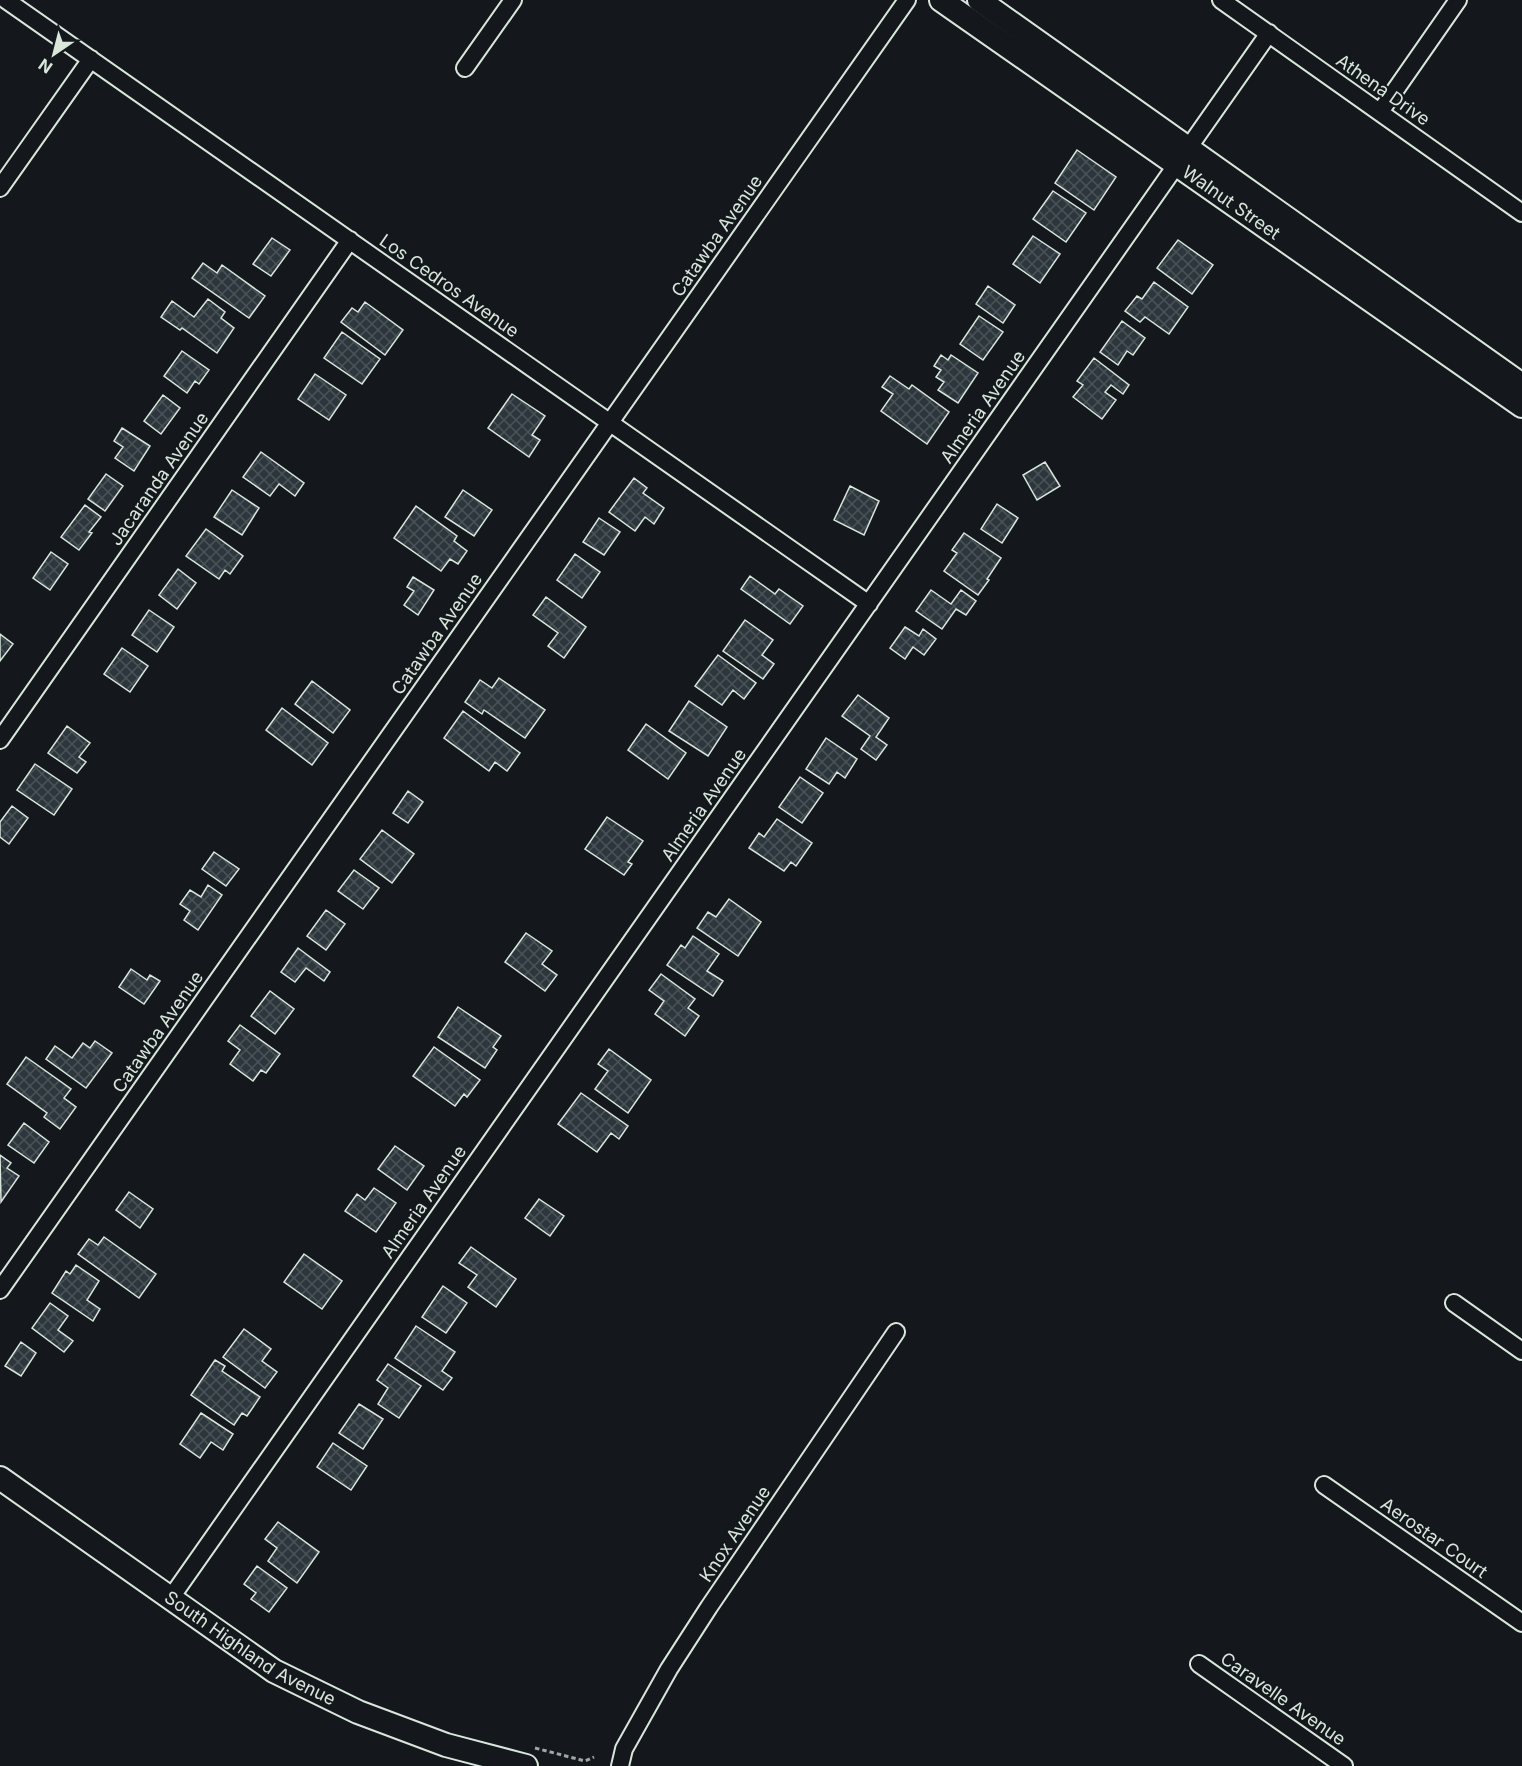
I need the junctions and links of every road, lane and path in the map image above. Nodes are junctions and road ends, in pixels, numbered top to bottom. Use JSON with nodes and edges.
{"nodes":[{"id":1,"x":6,"y":0,"type":"edge"},
{"id":2,"x":513,"y":0,"type":"edge"},
{"id":3,"x":907,"y":0,"type":"edge"},
{"id":4,"x":941,"y":0,"type":"edge"},
{"id":5,"x":979,"y":0,"type":"edge"},
{"id":6,"x":1221,"y":0,"type":"edge"},
{"id":7,"x":1458,"y":0,"type":"edge"},
{"id":8,"x":1269,"y":33,"type":"junction"},
{"id":9,"x":91,"y":59,"type":"junction"},
{"id":10,"x":465,"y":69,"type":"dead end"},
{"id":11,"x":1380,"y":112,"type":"junction"},
{"id":12,"x":1182,"y":157,"type":"junction"},
{"id":13,"x":0,"y":188,"type":"edge"},
{"id":14,"x":1522,"y":213,"type":"edge"},
{"id":15,"x":350,"y":240,"type":"junction"},
{"id":16,"x":1522,"y":385,"type":"edge"},
{"id":17,"x":1522,"y":406,"type":"edge"},
{"id":18,"x":610,"y":423,"type":"junction"},
{"id":19,"x":869,"y":604,"type":"junction"},
{"id":20,"x":0,"y":740,"type":"edge"},
{"id":21,"x":0,"y":1290,"type":"edge"},
{"id":22,"x":1454,"y":1303,"type":"dead end"},
{"id":23,"x":896,"y":1332,"type":"dead end"},
{"id":24,"x":1522,"y":1351,"type":"edge"},
{"id":25,"x":0,"y":1478,"type":"edge"},
{"id":26,"x":1324,"y":1485,"type":"dead end"},
{"id":27,"x":170,"y":1599,"type":"junction"},
{"id":28,"x":1522,"y":1623,"type":"edge"},
{"id":29,"x":1199,"y":1664,"type":"dead end"},
{"id":30,"x":527,"y":1756,"type":"edge"},
{"id":31,"x":594,"y":1756,"type":"dead end"},
{"id":32,"x":620,"y":1766,"type":"edge"},
{"id":33,"x":1344,"y":1766,"type":"edge"}],
"edges":[{"from":1,"to":9,"type":"street","name":"Los Cedros Avenue"},
{"from":2,"to":10,"type":"street"},
{"from":3,"to":18,"type":"street","name":"Catawba Avenue"},
{"from":4,"to":12,"type":"street","name":"Walnut Street"},
{"from":5,"to":12,"type":"street","name":"Walnut Street"},
{"from":6,"to":8,"type":"street","name":"Athena Drive"},
{"from":7,"to":11,"type":"street"},
{"from":8,"to":11,"type":"street","name":"Athena Drive"},
{"from":8,"to":12,"type":"street","name":"Almeria Avenue"},
{"from":9,"to":13,"type":"street"},
{"from":9,"to":15,"type":"street","name":"Los Cedros Avenue"},
{"from":11,"to":14,"type":"street","name":"Athena Drive"},
{"from":12,"to":16,"type":"street","name":"Walnut Street"},
{"from":12,"to":17,"type":"street","name":"Walnut Street"},
{"from":12,"to":19,"type":"street","name":"Almeria Avenue"},
{"from":15,"to":18,"type":"street","name":"Los Cedros Avenue"},
{"from":15,"to":20,"type":"street","name":"Jacaranda Avenue"},
{"from":18,"to":19,"type":"street","name":"Los Cedros Avenue"},
{"from":18,"to":21,"type":"street","name":"Catawba Avenue"},
{"from":19,"to":27,"type":"street","name":"Almeria Avenue"},
{"from":22,"to":24,"type":"street"},
{"from":23,"to":32,"type":"street","name":"Knox Avenue"},
{"from":25,"to":27,"type":"street","name":"South Highland Avenue"},
{"from":26,"to":28,"type":"street","name":"Aerostar Court"},
{"from":27,"to":30,"type":"street","name":"South Highland Avenue"},
{"from":29,"to":33,"type":"street","name":"Caravelle Avenue"},
{"from":30,"to":31,"type":"path"}]}
